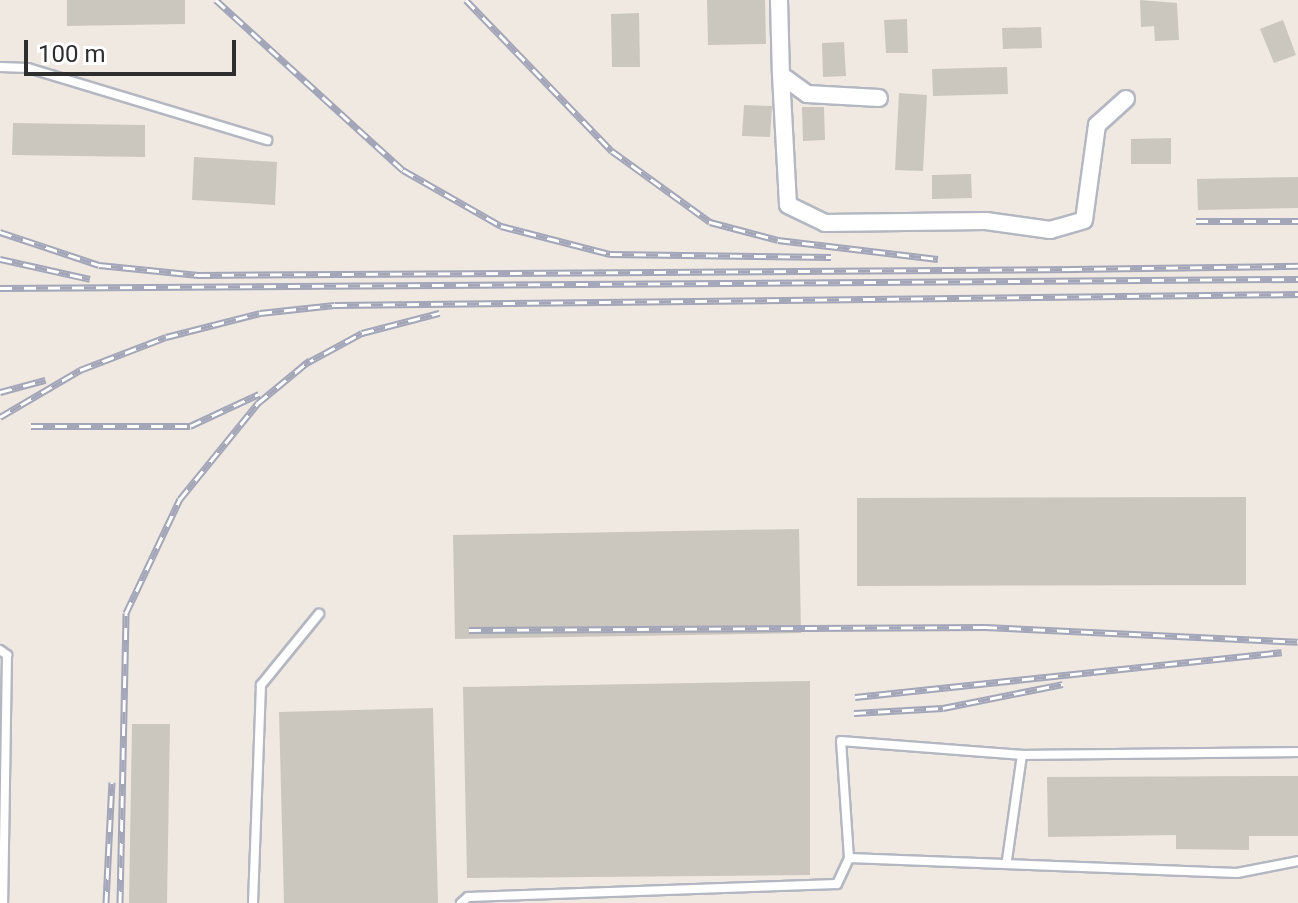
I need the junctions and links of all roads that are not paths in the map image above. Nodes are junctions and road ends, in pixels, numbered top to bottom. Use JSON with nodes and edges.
{"nodes":[{"id":1,"x":779,"y":0,"type":"edge"},
{"id":2,"x":0,"y":67,"type":"edge"},
{"id":3,"x":781,"y":75,"type":"junction"},
{"id":4,"x":879,"y":98,"type":"dead end"},
{"id":5,"x":1126,"y":99,"type":"dead end"},
{"id":6,"x":267,"y":140,"type":"dead end"},
{"id":7,"x":319,"y":614,"type":"dead end"},
{"id":8,"x":0,"y":650,"type":"edge"},
{"id":9,"x":1298,"y":752,"type":"edge"},
{"id":10,"x":1022,"y":755,"type":"junction"},
{"id":11,"x":849,"y":858,"type":"junction"},
{"id":12,"x":1007,"y":860,"type":"junction"},
{"id":13,"x":1298,"y":861,"type":"edge"},
{"id":14,"x":3,"y":903,"type":"edge"},
{"id":15,"x":253,"y":903,"type":"edge"},
{"id":16,"x":461,"y":903,"type":"edge"}],
"edges":[{"from":1,"to":3,"type":"street"},
{"from":2,"to":6,"type":"lane"},
{"from":3,"to":4,"type":"street"},
{"from":3,"to":5,"type":"street"},
{"from":7,"to":15,"type":"lane"},
{"from":8,"to":14,"type":"lane"},
{"from":9,"to":10,"type":"lane"},
{"from":10,"to":11,"type":"lane"},
{"from":10,"to":12,"type":"lane"},
{"from":11,"to":12,"type":"lane"},
{"from":11,"to":16,"type":"lane"},
{"from":12,"to":13,"type":"lane"}]}
